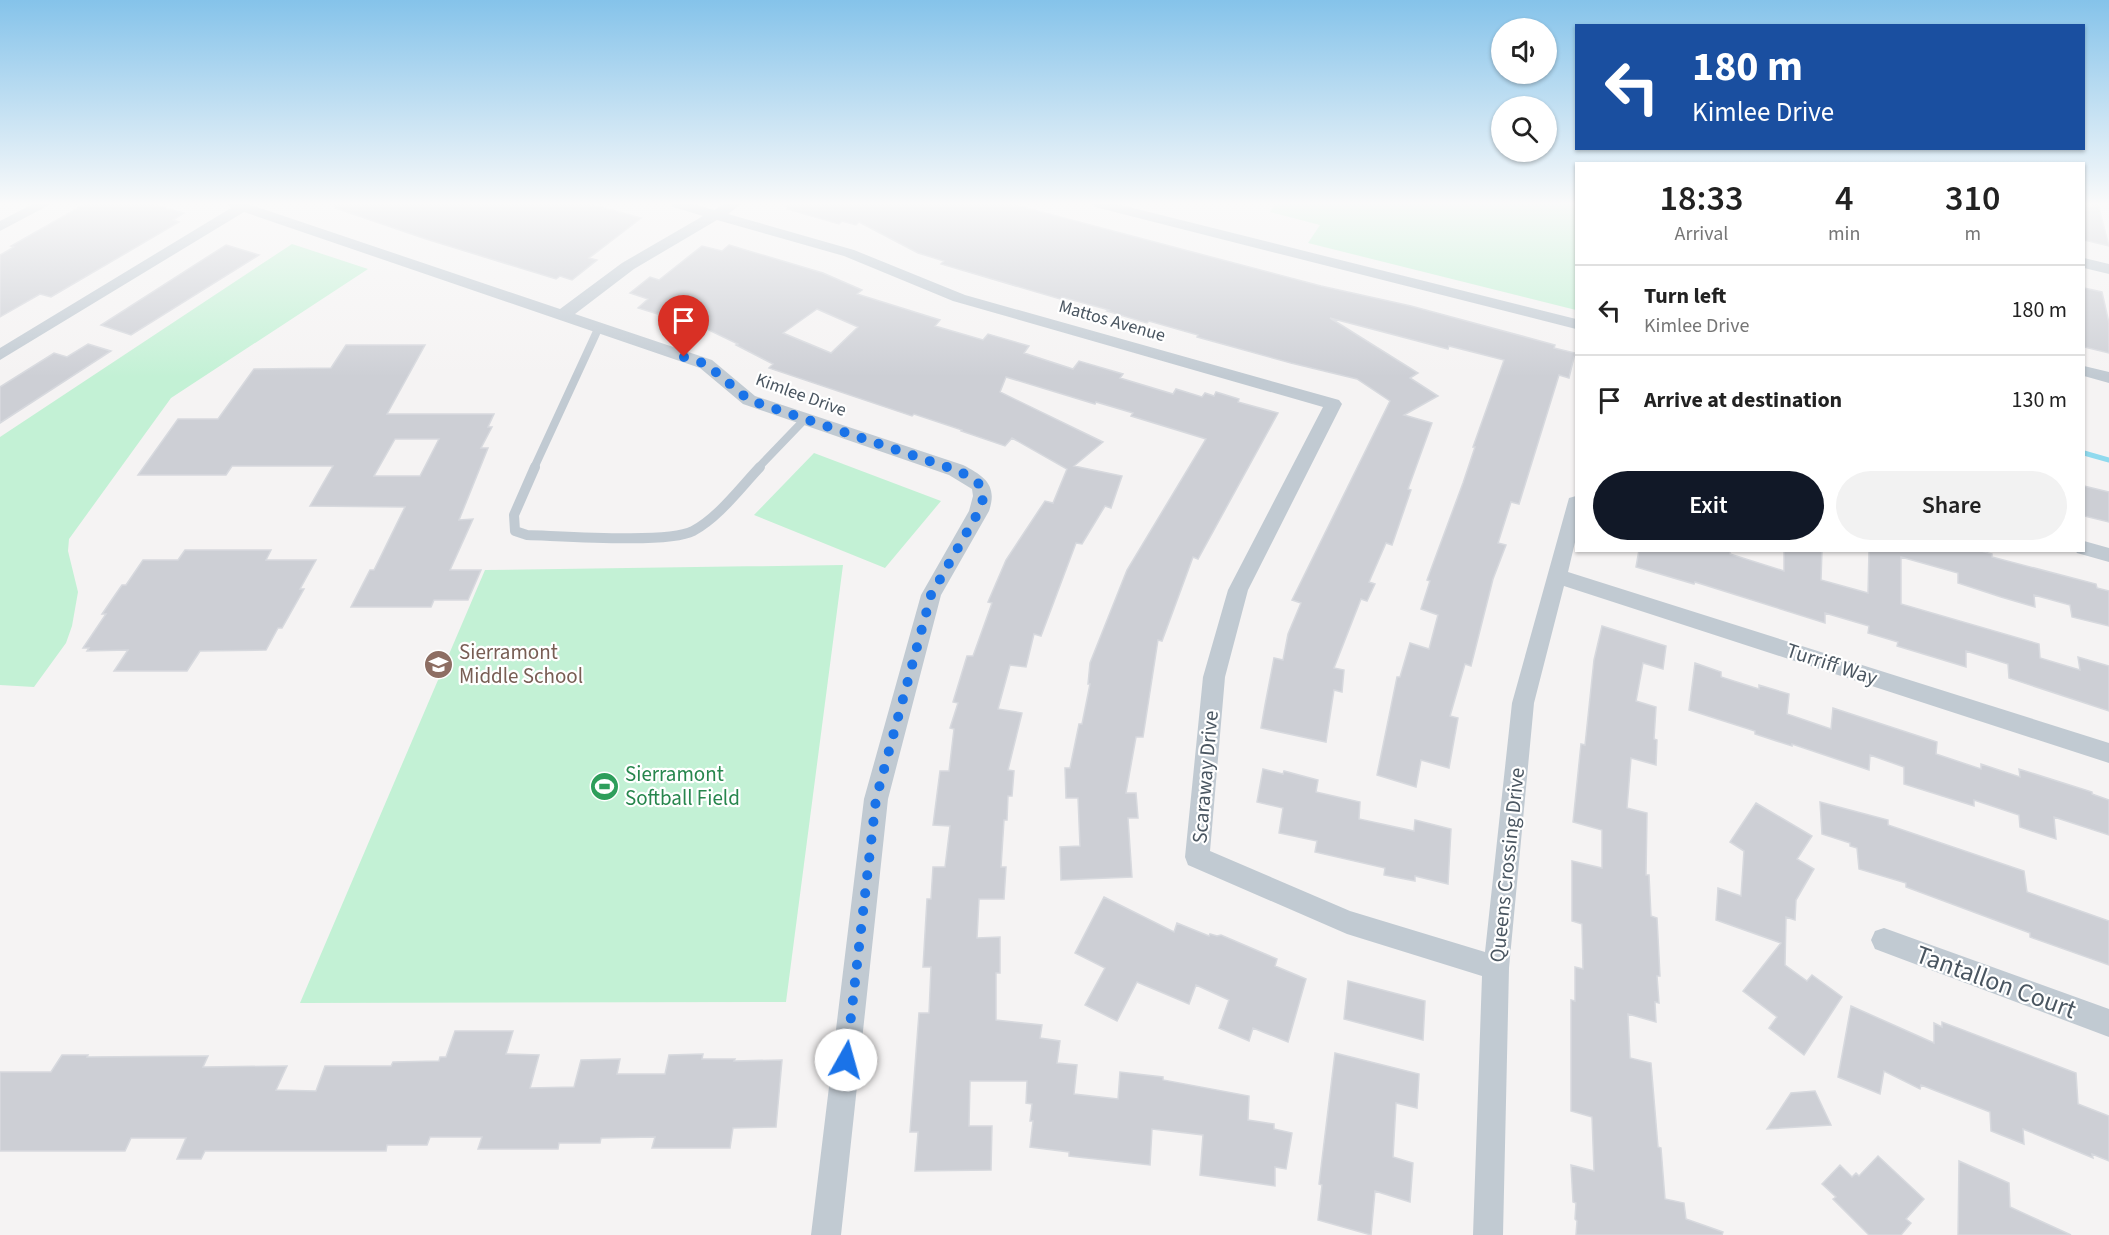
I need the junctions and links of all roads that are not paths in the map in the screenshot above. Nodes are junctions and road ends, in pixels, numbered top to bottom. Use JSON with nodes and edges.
{"nodes":[{"id":1,"x":148,"y":262,"type":"edge"},
{"id":2,"x":405,"y":262,"type":"edge"},
{"id":3,"x":635,"y":262,"type":"edge"},
{"id":4,"x":870,"y":262,"type":"edge"},
{"id":5,"x":1329,"y":262,"type":"edge"},
{"id":6,"x":2085,"y":263,"type":"edge"},
{"id":7,"x":2109,"y":269,"type":"edge"},
{"id":8,"x":563,"y":315,"type":"junction"},
{"id":9,"x":1575,"y":324,"type":"edge"},
{"id":10,"x":599,"y":327,"type":"junction"},
{"id":11,"x":0,"y":355,"type":"edge"},
{"id":12,"x":2085,"y":371,"type":"edge"},
{"id":13,"x":2109,"y":378,"type":"edge"},
{"id":14,"x":1333,"y":405,"type":"joint"},
{"id":15,"x":806,"y":418,"type":"junction"},
{"id":16,"x":1575,"y":507,"type":"edge"},
{"id":17,"x":2085,"y":548,"type":"edge"},
{"id":18,"x":2109,"y":555,"type":"edge"},
{"id":19,"x":1556,"y":576,"type":"junction"},
{"id":20,"x":2109,"y":753,"type":"edge"},
{"id":21,"x":1884,"y":940,"type":"dead end"},
{"id":22,"x":1496,"y":968,"type":"junction"},
{"id":23,"x":2109,"y":1023,"type":"edge"},
{"id":24,"x":826,"y":1235,"type":"edge"},
{"id":25,"x":1488,"y":1235,"type":"edge"}],
"edges":[{"from":1,"to":11,"type":"street"},
{"from":2,"to":8,"type":"street","name":"Kimlee Drive"},
{"from":3,"to":8,"type":"street"},
{"from":4,"to":14,"type":"street","name":"Mattos Avenue"},
{"from":5,"to":9,"type":"street"},
{"from":6,"to":7,"type":"street"},
{"from":8,"to":10,"type":"street","name":"Kimlee Drive"},
{"from":10,"to":15,"type":"street","name":"Kimlee Drive"},
{"from":10,"to":15,"type":"lane"},
{"from":12,"to":13,"type":"street"},
{"from":14,"to":22,"type":"street","name":"Scaraway Drive"},
{"from":15,"to":24,"type":"street","name":"Kimlee Drive"},
{"from":16,"to":19,"type":"street","name":"Queens Crossing Drive"},
{"from":17,"to":18,"type":"street"},
{"from":19,"to":20,"type":"street","name":"Turriff Way"},
{"from":19,"to":22,"type":"street","name":"Queens Crossing Drive"},
{"from":21,"to":23,"type":"street","name":"Tantallon Court"},
{"from":22,"to":25,"type":"street","name":"Queens Crossing Drive"}]}
